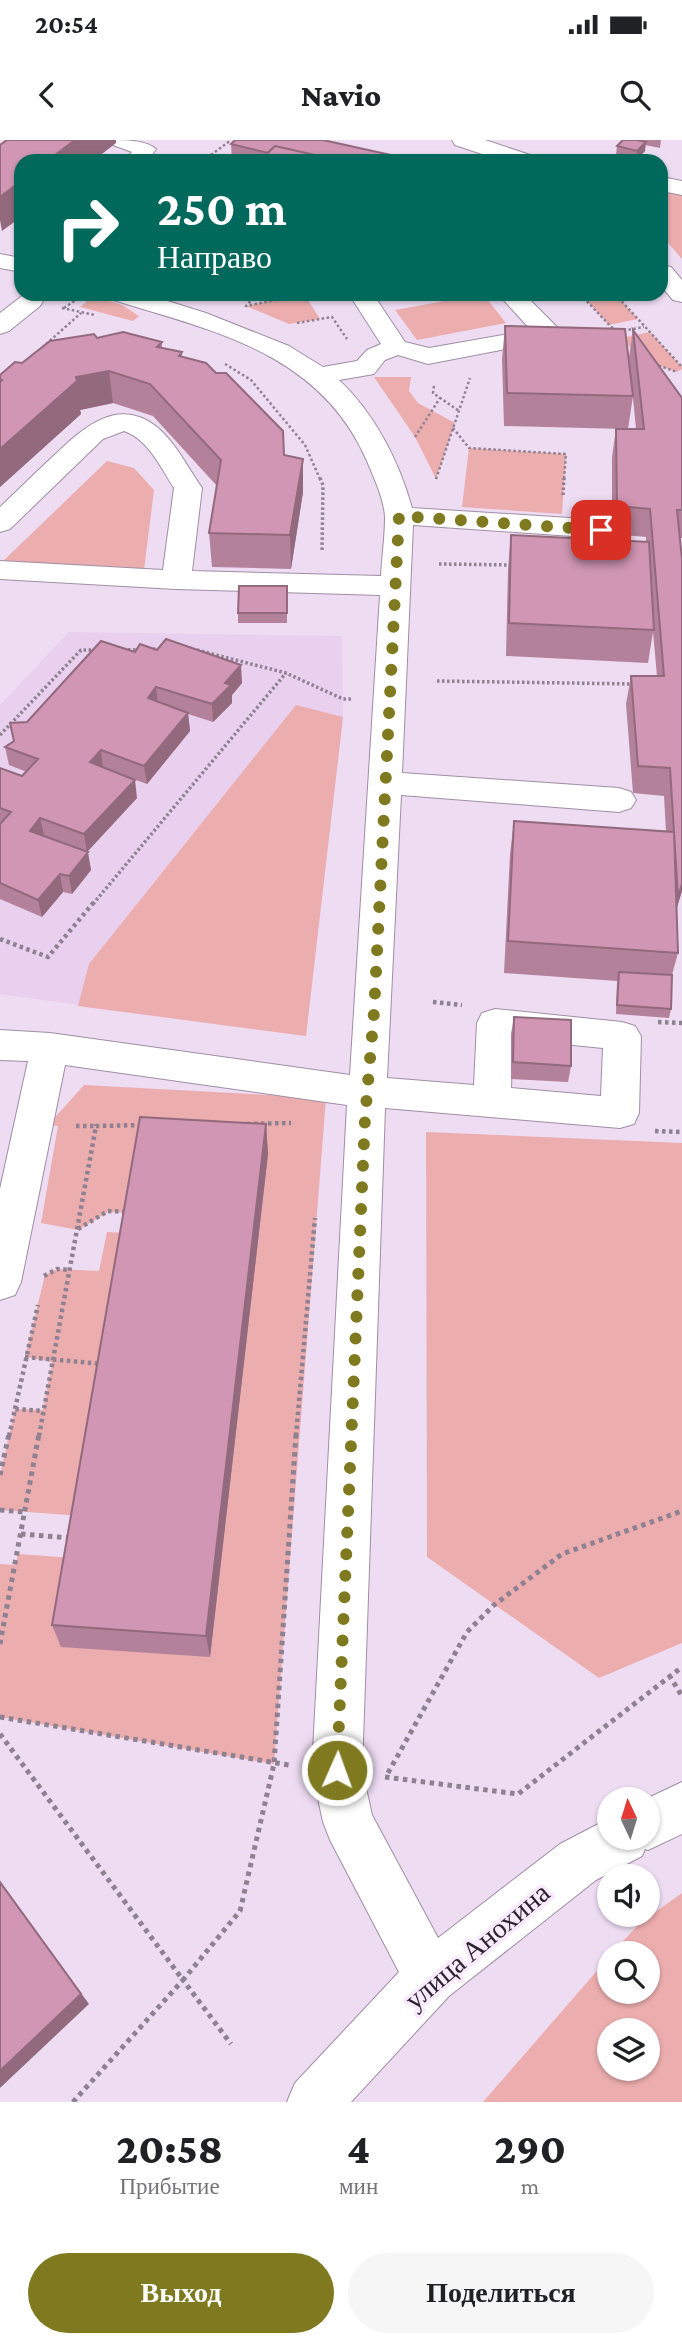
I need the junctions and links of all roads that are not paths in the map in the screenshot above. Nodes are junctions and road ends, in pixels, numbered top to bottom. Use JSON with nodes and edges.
{"nodes":[{"id":1,"x":121,"y":140,"type":"edge"},
{"id":2,"x":463,"y":140,"type":"edge"},
{"id":3,"x":143,"y":154,"type":"edge"},
{"id":4,"x":504,"y":154,"type":"edge"},
{"id":5,"x":668,"y":279,"type":"edge"},
{"id":6,"x":682,"y":295,"type":"edge"},
{"id":7,"x":31,"y":301,"type":"dead end"},
{"id":8,"x":140,"y":301,"type":"edge"},
{"id":9,"x":369,"y":301,"type":"edge"},
{"id":10,"x":517,"y":301,"type":"edge"},
{"id":11,"x":0,"y":326,"type":"edge"},
{"id":12,"x":396,"y":347,"type":"junction"},
{"id":13,"x":320,"y":375,"type":"junction"},
{"id":14,"x":399,"y":516,"type":"junction"},
{"id":15,"x":0,"y":523,"type":"edge"},
{"id":16,"x":601,"y":530,"type":"dead end"},
{"id":17,"x":0,"y":570,"type":"edge"},
{"id":18,"x":176,"y":580,"type":"junction"},
{"id":19,"x":397,"y":586,"type":"junction"},
{"id":20,"x":387,"y":783,"type":"junction"},
{"id":21,"x":619,"y":800,"type":"dead end"},
{"id":22,"x":0,"y":1045,"type":"edge"},
{"id":23,"x":50,"y":1048,"type":"junction"},
{"id":24,"x":347,"y":1089,"type":"junction"},
{"id":25,"x":492,"y":1102,"type":"dead end"},
{"id":26,"x":0,"y":1282,"type":"edge"},
{"id":27,"x":682,"y":1807,"type":"edge"},
{"id":28,"x":660,"y":1819,"type":"edge"},
{"id":29,"x":601,"y":1850,"type":"edge"},
{"id":30,"x":430,"y":1977,"type":"junction"},
{"id":31,"x":314,"y":2102,"type":"edge"}],
"edges":[{"from":1,"to":3,"type":"street"},
{"from":2,"to":4,"type":"street"},
{"from":5,"to":6,"type":"street"},
{"from":7,"to":11,"type":"street"},
{"from":8,"to":13,"type":"street"},
{"from":9,"to":12,"type":"street"},
{"from":10,"to":12,"type":"street"},
{"from":12,"to":13,"type":"street"},
{"from":13,"to":14,"type":"street"},
{"from":14,"to":16,"type":"street"},
{"from":14,"to":19,"type":"street"},
{"from":15,"to":18,"type":"street"},
{"from":17,"to":18,"type":"street"},
{"from":18,"to":19,"type":"street"},
{"from":19,"to":20,"type":"street"},
{"from":20,"to":21,"type":"street"},
{"from":20,"to":24,"type":"street"},
{"from":22,"to":23,"type":"street"},
{"from":23,"to":24,"type":"street"},
{"from":23,"to":26,"type":"street"},
{"from":24,"to":25,"type":"street"},
{"from":24,"to":30,"type":"street"},
{"from":27,"to":28,"type":"street"},
{"from":29,"to":30,"type":"street","name":"улица Анохина"},
{"from":30,"to":31,"type":"street","name":"улица Анохина"}]}
